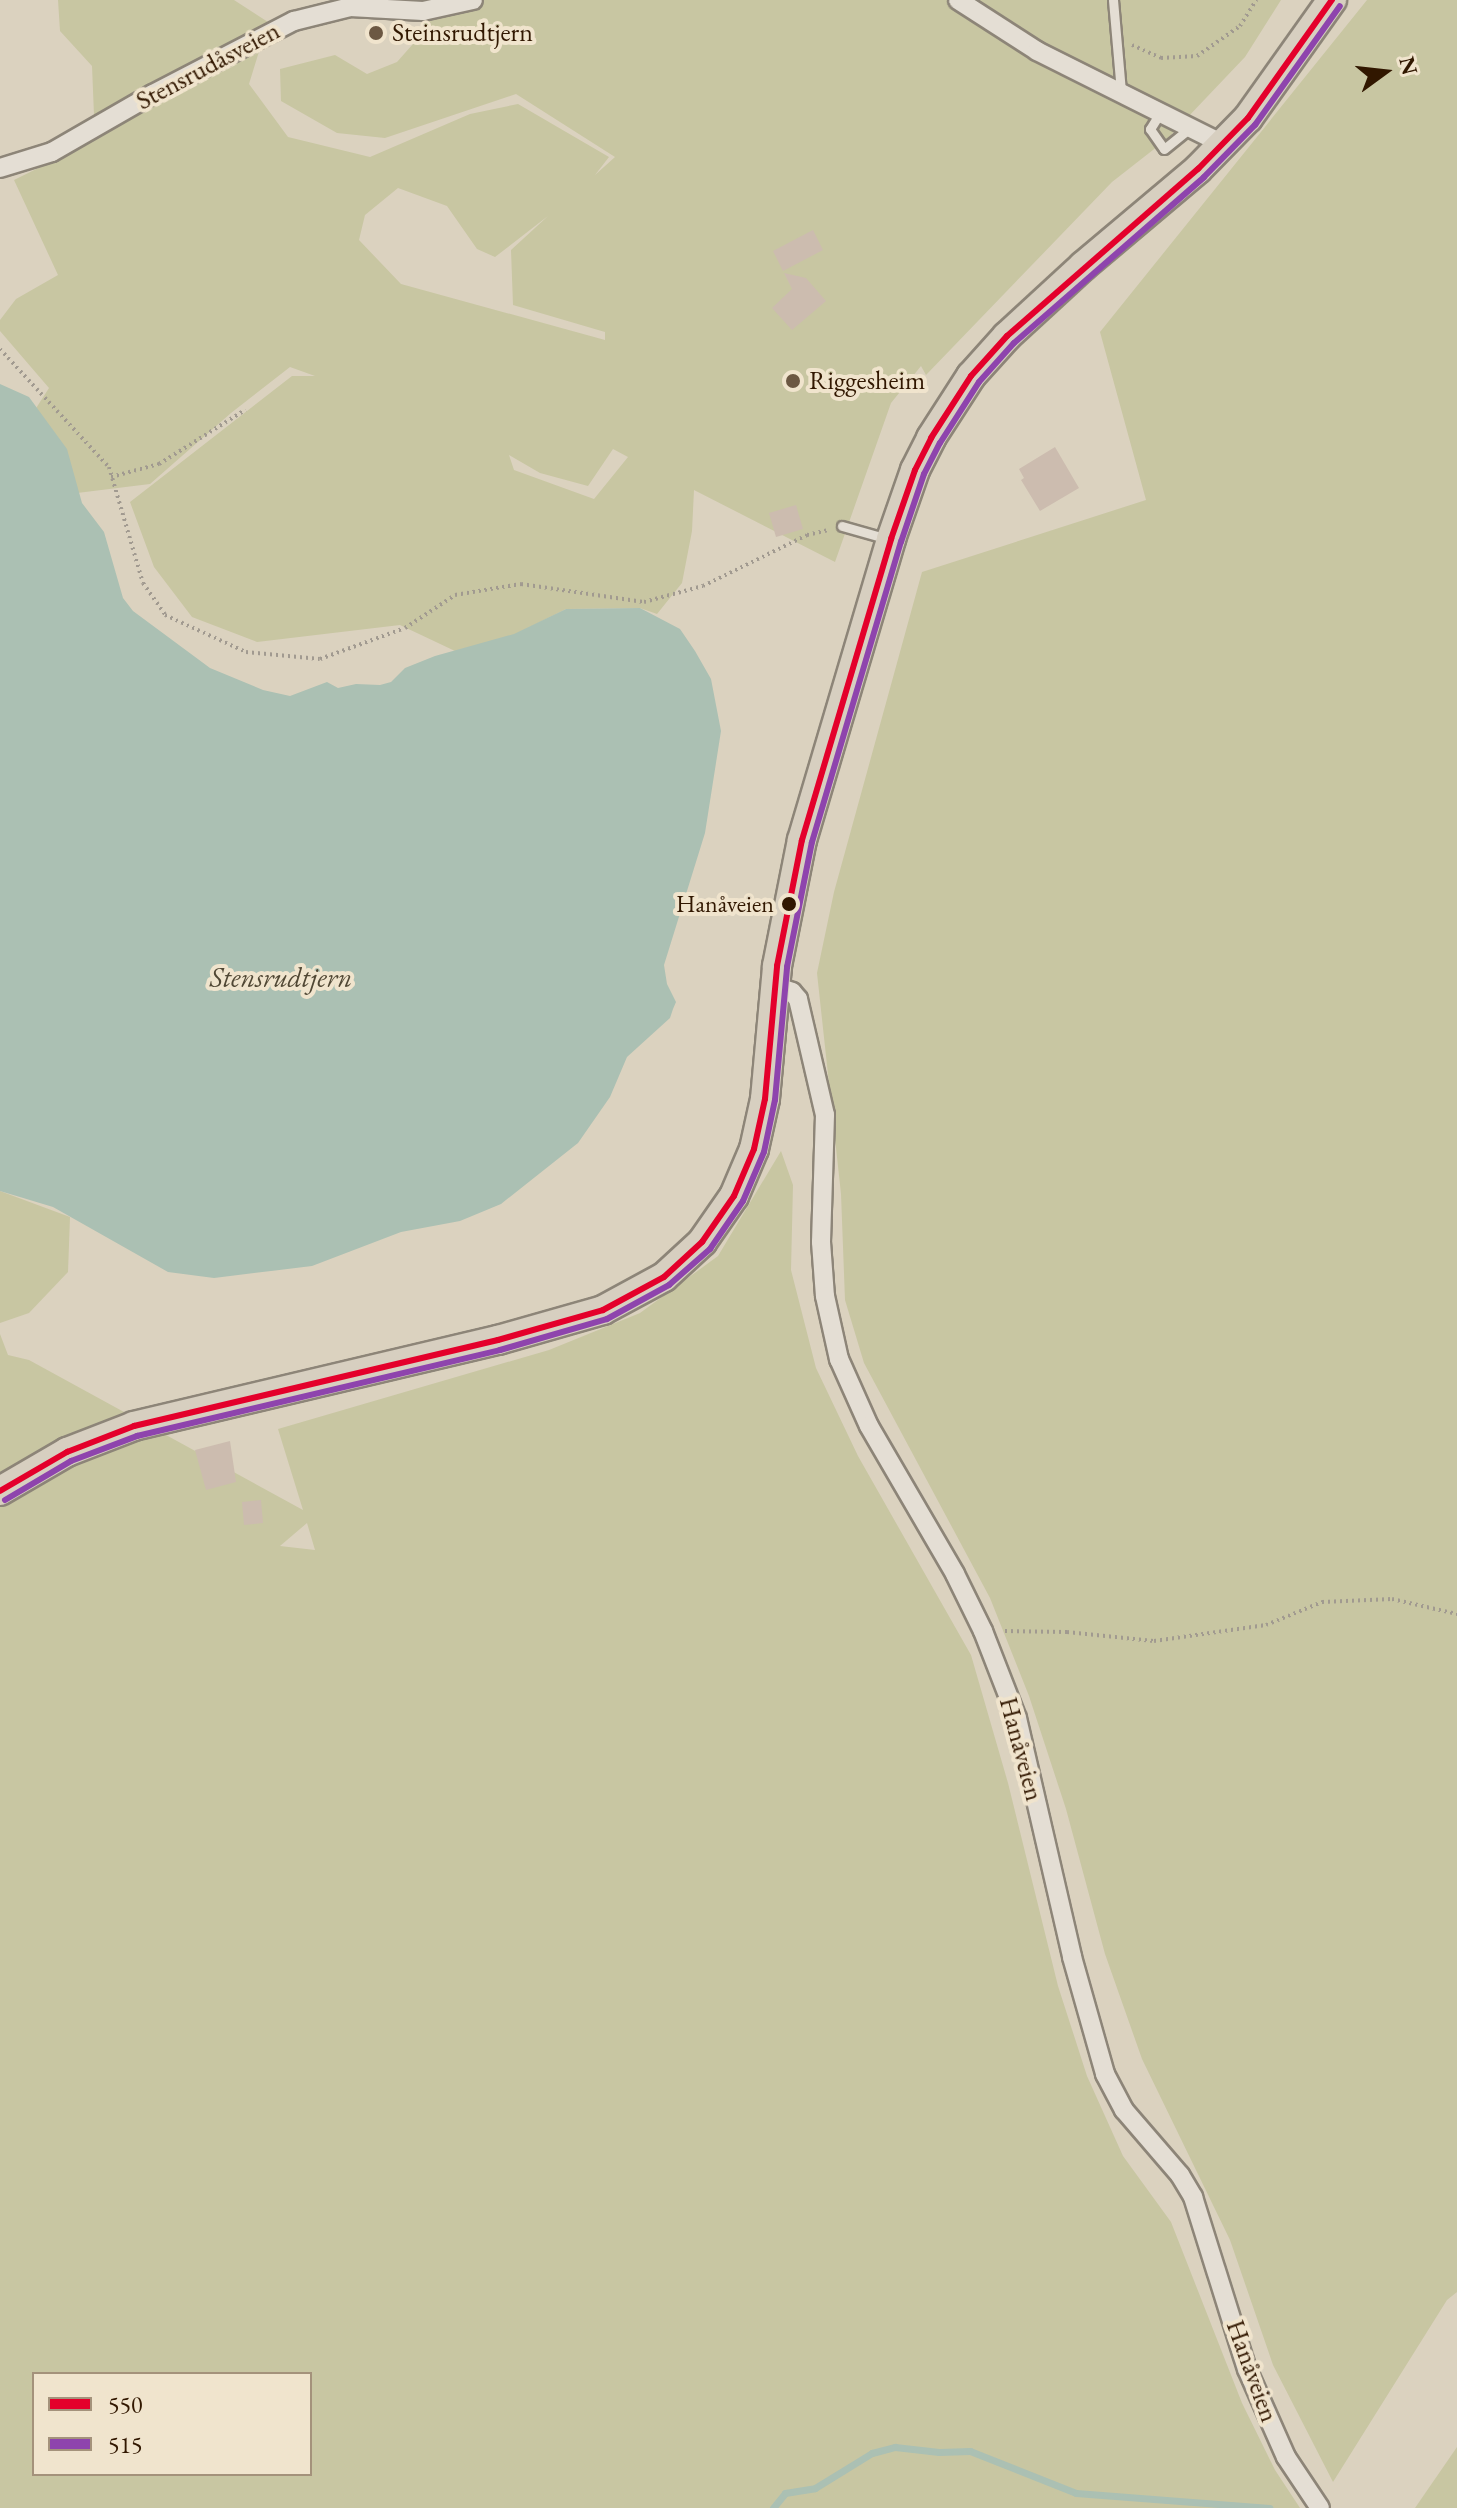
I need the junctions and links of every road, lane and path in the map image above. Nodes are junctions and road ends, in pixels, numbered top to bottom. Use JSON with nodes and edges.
{"nodes":[{"id":1,"x":473,"y":0,"type":"edge"},
{"id":2,"x":958,"y":0,"type":"edge"},
{"id":3,"x":1113,"y":0,"type":"edge"},
{"id":4,"x":1256,"y":0,"type":"edge"},
{"id":5,"x":1332,"y":0,"type":"edge"},
{"id":6,"x":1115,"y":20,"type":"junction"},
{"id":7,"x":1121,"y":91,"type":"junction"},
{"id":8,"x":1160,"y":113,"type":"junction"},
{"id":9,"x":1190,"y":128,"type":"junction"},
{"id":10,"x":1223,"y":144,"type":"junction"},
{"id":11,"x":0,"y":168,"type":"edge"},
{"id":12,"x":0,"y":349,"type":"edge"},
{"id":13,"x":245,"y":410,"type":"dead end"},
{"id":14,"x":111,"y":477,"type":"junction"},
{"id":15,"x":842,"y":526,"type":"joint"},
{"id":16,"x":891,"y":539,"type":"junction"},
{"id":17,"x":774,"y":986,"type":"junction"},
{"id":18,"x":0,"y":1491,"type":"edge"},
{"id":19,"x":1457,"y":1614,"type":"edge"},
{"id":20,"x":983,"y":1631,"type":"junction"},
{"id":21,"x":1320,"y":2508,"type":"edge"}],
"edges":[{"from":1,"to":11,"type":"street","name":"Stensrudåsveien"},
{"from":2,"to":7,"type":"street"},
{"from":3,"to":6,"type":"lane"},
{"from":4,"to":6,"type":"path"},
{"from":5,"to":10,"type":"main road"},
{"from":6,"to":7,"type":"lane"},
{"from":7,"to":8,"type":"street"},
{"from":8,"to":9,"type":"street"},
{"from":8,"to":9,"type":"lane"},
{"from":9,"to":10,"type":"street"},
{"from":10,"to":16,"type":"main road"},
{"from":12,"to":14,"type":"path"},
{"from":13,"to":14,"type":"path"},
{"from":14,"to":15,"type":"path"},
{"from":15,"to":16,"type":"lane"},
{"from":16,"to":17,"type":"main road"},
{"from":17,"to":18,"type":"main road"},
{"from":17,"to":20,"type":"street","name":"Hanåveien"},
{"from":19,"to":20,"type":"path"},
{"from":20,"to":21,"type":"street","name":"Hanåveien"}]}
